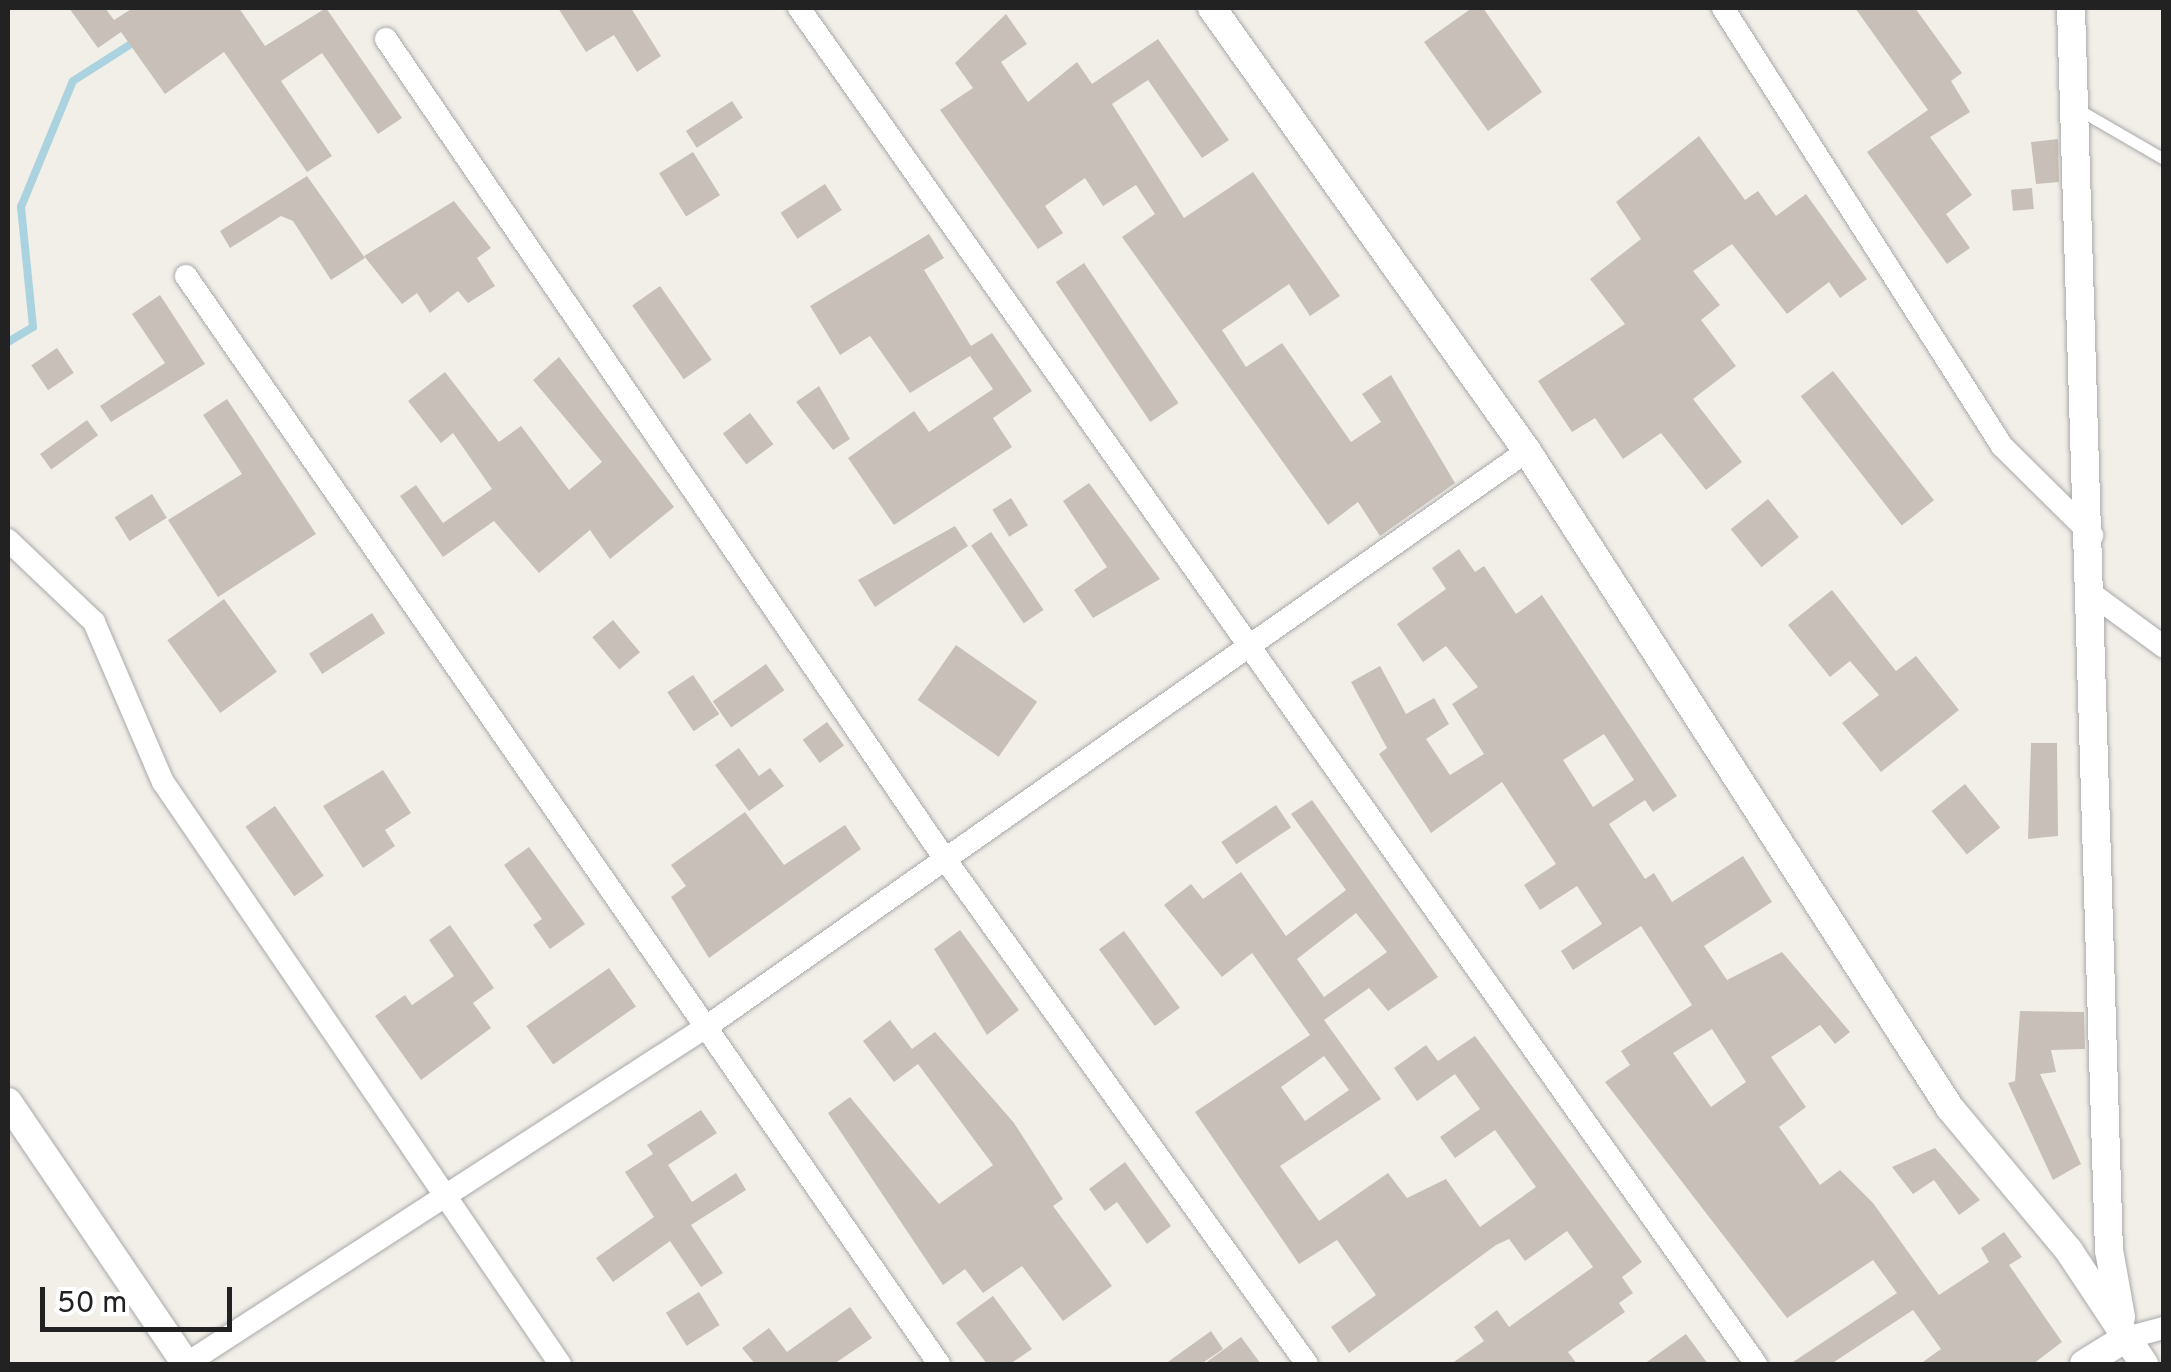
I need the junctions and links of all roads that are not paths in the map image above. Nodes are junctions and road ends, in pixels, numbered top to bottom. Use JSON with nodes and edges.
{"nodes":[{"id":1,"x":800,"y":8,"type":"edge"},
{"id":2,"x":1723,"y":8,"type":"edge"},
{"id":3,"x":2071,"y":8,"type":"edge"},
{"id":4,"x":1217,"y":10,"type":"edge"},
{"id":5,"x":386,"y":40,"type":"dead end"},
{"id":6,"x":2072,"y":106,"type":"junction"},
{"id":7,"x":2164,"y":159,"type":"edge"},
{"id":8,"x":186,"y":276,"type":"dead end"},
{"id":9,"x":1527,"y":451,"type":"junction"},
{"id":10,"x":2092,"y":535,"type":"junction"},
{"id":11,"x":8,"y":540,"type":"edge"},
{"id":12,"x":2096,"y":597,"type":"junction"},
{"id":13,"x":1255,"y":644,"type":"junction"},
{"id":14,"x":2164,"y":647,"type":"edge"},
{"id":15,"x":945,"y":859,"type":"junction"},
{"id":16,"x":706,"y":1027,"type":"junction"},
{"id":17,"x":8,"y":1102,"type":"edge"},
{"id":18,"x":448,"y":1201,"type":"junction"},
{"id":19,"x":2164,"y":1328,"type":"edge"},
{"id":20,"x":2126,"y":1338,"type":"junction"},
{"id":21,"x":186,"y":1364,"type":"edge"},
{"id":22,"x":560,"y":1364,"type":"edge"},
{"id":23,"x":939,"y":1364,"type":"edge"},
{"id":24,"x":1307,"y":1364,"type":"edge"},
{"id":25,"x":1756,"y":1364,"type":"edge"},
{"id":26,"x":2084,"y":1364,"type":"edge"},
{"id":27,"x":2144,"y":1364,"type":"edge"}],
"edges":[{"from":1,"to":13,"type":"street"},
{"from":2,"to":10,"type":"street"},
{"from":3,"to":6,"type":"street"},
{"from":4,"to":9,"type":"street"},
{"from":5,"to":15,"type":"street"},
{"from":6,"to":7,"type":"lane"},
{"from":6,"to":10,"type":"street"},
{"from":8,"to":16,"type":"street"},
{"from":9,"to":13,"type":"street"},
{"from":9,"to":20,"type":"street"},
{"from":10,"to":12,"type":"street"},
{"from":11,"to":18,"type":"street"},
{"from":12,"to":14,"type":"street"},
{"from":12,"to":20,"type":"street"},
{"from":13,"to":15,"type":"street"},
{"from":13,"to":25,"type":"street"},
{"from":15,"to":16,"type":"street"},
{"from":15,"to":24,"type":"street"},
{"from":16,"to":18,"type":"street"},
{"from":16,"to":23,"type":"street"},
{"from":17,"to":21,"type":"street"},
{"from":18,"to":21,"type":"street"},
{"from":18,"to":22,"type":"street"},
{"from":19,"to":20,"type":"street"},
{"from":20,"to":26,"type":"street"},
{"from":20,"to":27,"type":"street"}]}
